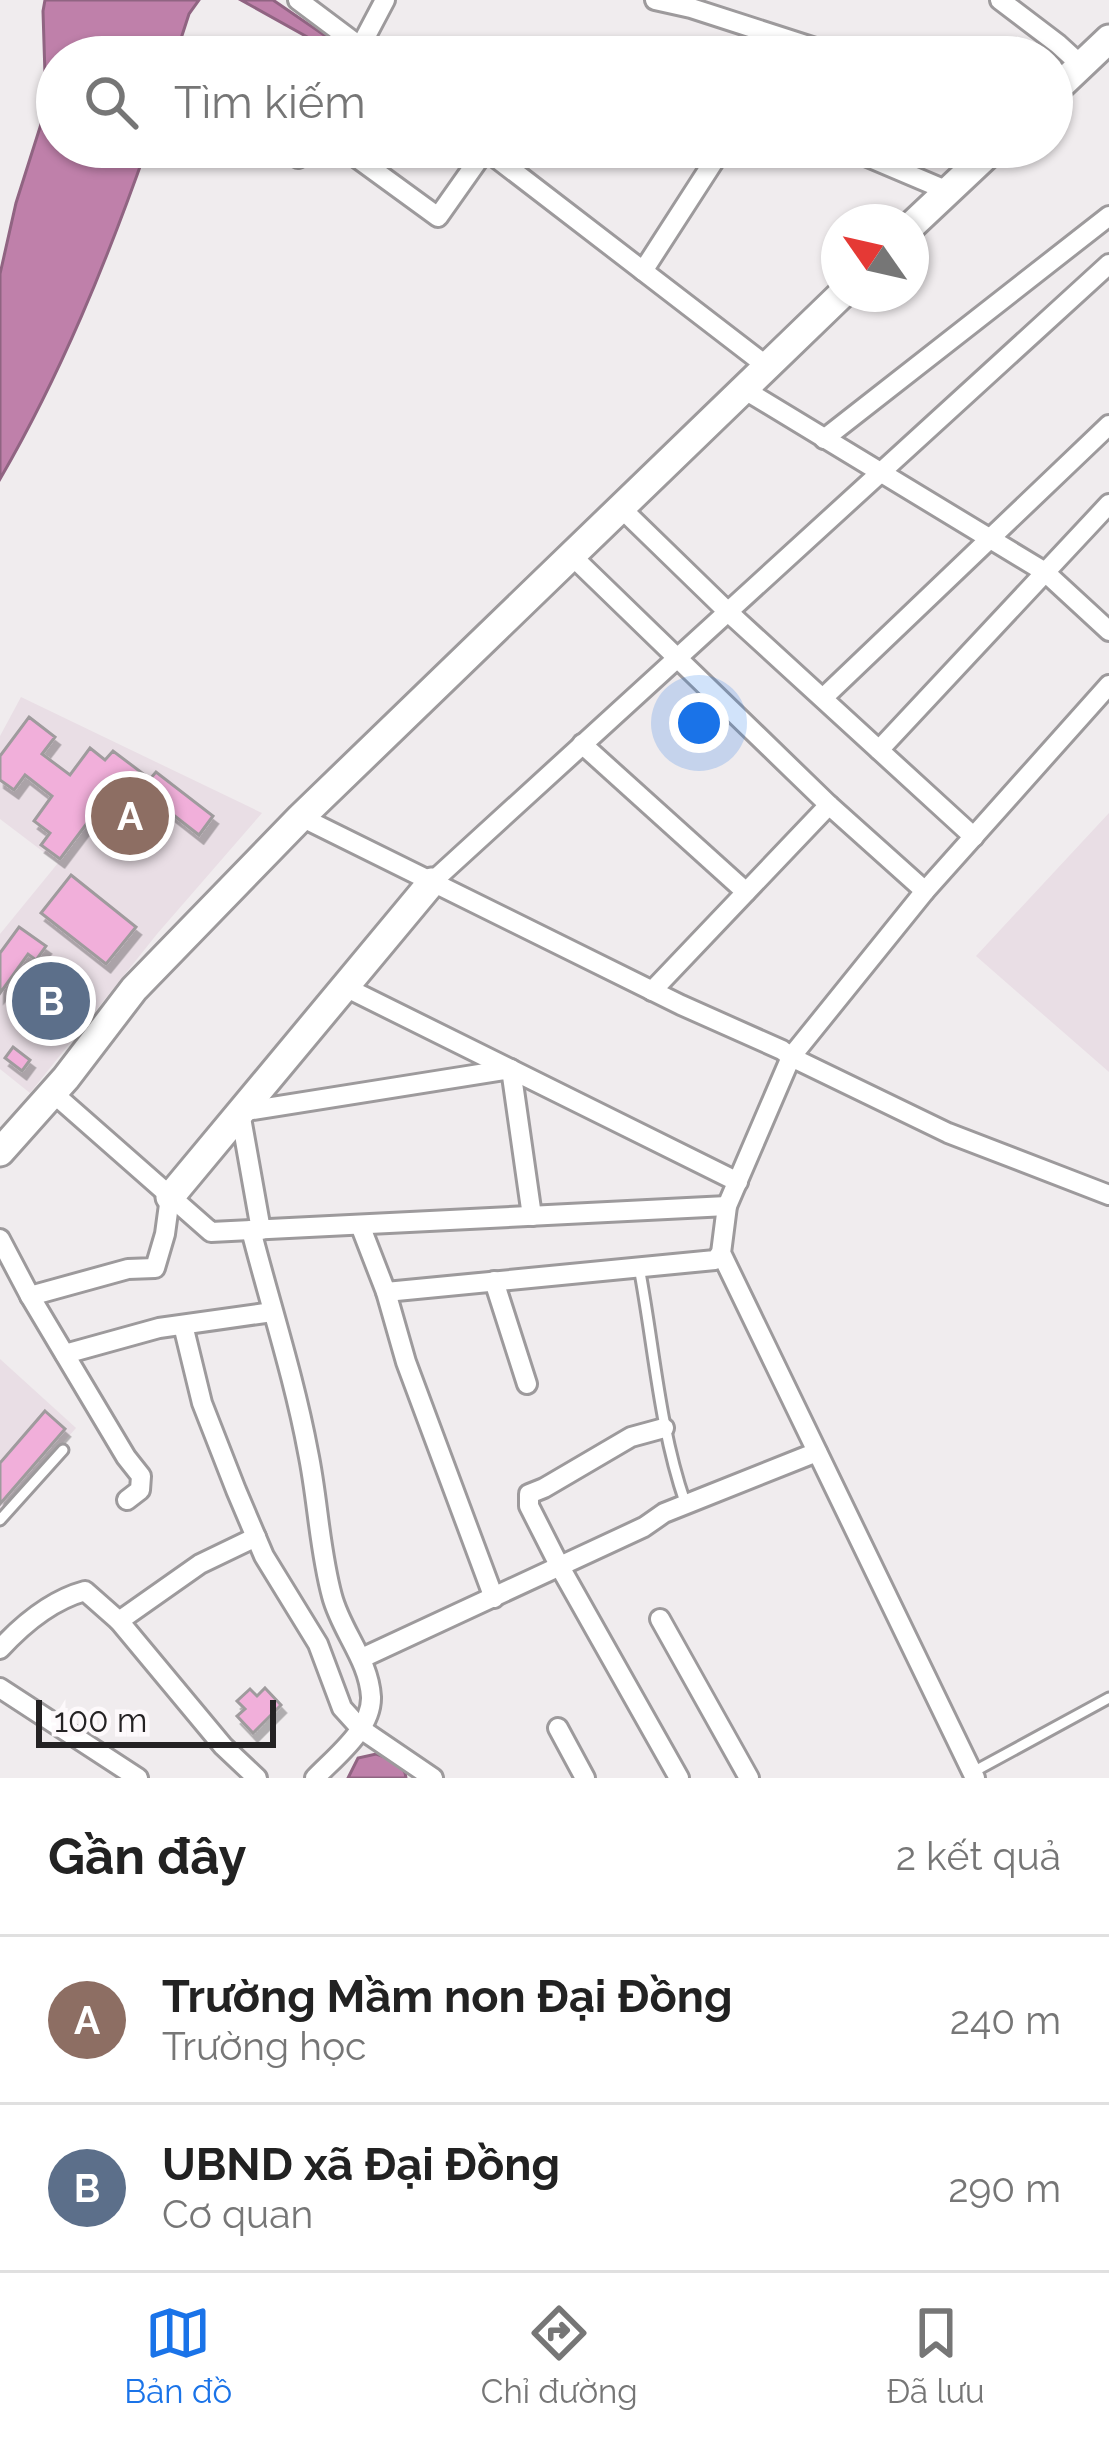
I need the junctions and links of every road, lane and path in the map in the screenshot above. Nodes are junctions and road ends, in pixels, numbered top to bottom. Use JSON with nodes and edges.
{"nodes":[{"id":1,"x":298,"y":0,"type":"edge"},
{"id":2,"x":385,"y":0,"type":"edge"},
{"id":3,"x":655,"y":0,"type":"edge"},
{"id":4,"x":1000,"y":0,"type":"edge"},
{"id":5,"x":346,"y":36,"type":"edge"},
{"id":6,"x":370,"y":36,"type":"edge"},
{"id":7,"x":778,"y":36,"type":"edge"},
{"id":8,"x":1047,"y":36,"type":"edge"},
{"id":9,"x":1109,"y":39,"type":"edge"},
{"id":10,"x":1073,"y":57,"type":"edge"},
{"id":11,"x":1082,"y":65,"type":"junction"},
{"id":12,"x":1073,"y":73,"type":"edge"},
{"id":13,"x":370,"y":168,"type":"edge"},
{"id":14,"x":471,"y":168,"type":"edge"},
{"id":15,"x":510,"y":168,"type":"edge"},
{"id":16,"x":709,"y":168,"type":"edge"},
{"id":17,"x":894,"y":168,"type":"edge"},
{"id":18,"x":973,"y":168,"type":"edge"},
{"id":19,"x":948,"y":191,"type":"junction"},
{"id":20,"x":929,"y":209,"type":"edge"},
{"id":21,"x":1109,"y":216,"type":"edge"},
{"id":22,"x":1109,"y":264,"type":"edge"},
{"id":23,"x":643,"y":271,"type":"junction"},
{"id":24,"x":824,"y":312,"type":"edge"},
{"id":25,"x":768,"y":367,"type":"junction"},
{"id":26,"x":745,"y":390,"type":"junction"},
{"id":27,"x":1109,"y":425,"type":"edge"},
{"id":28,"x":824,"y":439,"type":"junction"},
{"id":29,"x":879,"y":472,"type":"junction"},
{"id":30,"x":1109,"y":504,"type":"edge"},
{"id":31,"x":621,"y":508,"type":"junction"},
{"id":32,"x":989,"y":539,"type":"junction"},
{"id":33,"x":571,"y":555,"type":"junction"},
{"id":34,"x":1045,"y":572,"type":"junction"},
{"id":35,"x":727,"y":611,"type":"junction"},
{"id":36,"x":1109,"y":631,"type":"edge"},
{"id":37,"x":676,"y":657,"type":"junction"},
{"id":38,"x":1109,"y":685,"type":"edge"},
{"id":39,"x":823,"y":698,"type":"junction"},
{"id":40,"x":582,"y":744,"type":"junction"},
{"id":41,"x":879,"y":750,"type":"junction"},
{"id":42,"x":829,"y":805,"type":"junction"},
{"id":43,"x":302,"y":817,"type":"junction"},
{"id":44,"x":974,"y":837,"type":"junction"},
{"id":45,"x":432,"y":882,"type":"junction"},
{"id":46,"x":926,"y":891,"type":"junction"},
{"id":47,"x":746,"y":892,"type":"junction"},
{"id":48,"x":345,"y":987,"type":"junction"},
{"id":49,"x":652,"y":991,"type":"junction"},
{"id":50,"x":791,"y":1057,"type":"junction"},
{"id":51,"x":511,"y":1069,"type":"junction"},
{"id":52,"x":53,"y":1093,"type":"junction"},
{"id":53,"x":240,"y":1112,"type":"junction"},
{"id":54,"x":0,"y":1152,"type":"edge"},
{"id":55,"x":739,"y":1182,"type":"junction"},
{"id":56,"x":1109,"y":1195,"type":"edge"},
{"id":57,"x":170,"y":1197,"type":"junction"},
{"id":58,"x":727,"y":1206,"type":"junction"},
{"id":59,"x":532,"y":1216,"type":"junction"},
{"id":60,"x":360,"y":1225,"type":"junction"},
{"id":61,"x":256,"y":1230,"type":"junction"},
{"id":62,"x":0,"y":1239,"type":"edge"},
{"id":63,"x":721,"y":1253,"type":"junction"},
{"id":64,"x":639,"y":1267,"type":"junction"},
{"id":65,"x":494,"y":1281,"type":"junction"},
{"id":66,"x":386,"y":1292,"type":"junction"},
{"id":67,"x":30,"y":1296,"type":"junction"},
{"id":68,"x":272,"y":1312,"type":"junction"},
{"id":69,"x":183,"y":1325,"type":"junction"},
{"id":70,"x":65,"y":1354,"type":"junction"},
{"id":71,"x":527,"y":1384,"type":"dead end"},
{"id":72,"x":664,"y":1428,"type":"junction"},
{"id":73,"x":63,"y":1450,"type":"dead end"},
{"id":74,"x":817,"y":1452,"type":"junction"},
{"id":75,"x":127,"y":1500,"type":"dead end"},
{"id":76,"x":686,"y":1504,"type":"junction"},
{"id":77,"x":0,"y":1520,"type":"edge"},
{"id":78,"x":256,"y":1537,"type":"junction"},
{"id":79,"x":560,"y":1567,"type":"junction"},
{"id":80,"x":494,"y":1598,"type":"junction"},
{"id":81,"x":659,"y":1619,"type":"dead end"},
{"id":82,"x":119,"y":1621,"type":"junction"},
{"id":83,"x":0,"y":1649,"type":"edge"},
{"id":84,"x":362,"y":1658,"type":"junction"},
{"id":85,"x":0,"y":1688,"type":"edge"},
{"id":86,"x":1109,"y":1698,"type":"edge"},
{"id":87,"x":558,"y":1728,"type":"dead end"},
{"id":88,"x":361,"y":1729,"type":"junction"},
{"id":89,"x":972,"y":1771,"type":"edge"},
{"id":90,"x":138,"y":1778,"type":"edge"},
{"id":91,"x":256,"y":1778,"type":"edge"},
{"id":92,"x":316,"y":1778,"type":"edge"},
{"id":93,"x":433,"y":1778,"type":"edge"},
{"id":94,"x":585,"y":1778,"type":"edge"},
{"id":95,"x":680,"y":1778,"type":"edge"},
{"id":96,"x":748,"y":1778,"type":"edge"},
{"id":97,"x":953,"y":1778,"type":"edge"}],
"edges":[{"from":1,"to":5,"type":"street"},
{"from":2,"to":6,"type":"street"},
{"from":3,"to":7,"type":"street"},
{"from":4,"to":8,"type":"street"},
{"from":9,"to":11,"type":"main road"},
{"from":10,"to":11,"type":"street"},
{"from":11,"to":12,"type":"main road"},
{"from":13,"to":14,"type":"street"},
{"from":15,"to":23,"type":"street"},
{"from":16,"to":23,"type":"street"},
{"from":17,"to":19,"type":"street"},
{"from":18,"to":19,"type":"main road"},
{"from":19,"to":20,"type":"main road"},
{"from":21,"to":28,"type":"street"},
{"from":22,"to":29,"type":"street"},
{"from":23,"to":25,"type":"street"},
{"from":24,"to":25,"type":"main road"},
{"from":25,"to":26,"type":"main road"},
{"from":26,"to":28,"type":"street"},
{"from":26,"to":31,"type":"main road"},
{"from":27,"to":32,"type":"street"},
{"from":28,"to":29,"type":"street"},
{"from":29,"to":32,"type":"street"},
{"from":29,"to":35,"type":"street"},
{"from":30,"to":34,"type":"street"},
{"from":31,"to":33,"type":"main road"},
{"from":31,"to":35,"type":"street"},
{"from":32,"to":34,"type":"street"},
{"from":32,"to":39,"type":"street"},
{"from":33,"to":37,"type":"street"},
{"from":33,"to":43,"type":"main road"},
{"from":34,"to":36,"type":"street"},
{"from":34,"to":41,"type":"street"},
{"from":35,"to":37,"type":"street"},
{"from":35,"to":39,"type":"street"},
{"from":37,"to":40,"type":"street"},
{"from":37,"to":42,"type":"street"},
{"from":38,"to":44,"type":"street"},
{"from":39,"to":41,"type":"street"},
{"from":40,"to":45,"type":"street"},
{"from":40,"to":47,"type":"street"},
{"from":41,"to":44,"type":"street"},
{"from":42,"to":46,"type":"street"},
{"from":42,"to":47,"type":"street"},
{"from":43,"to":45,"type":"street"},
{"from":43,"to":52,"type":"main road"},
{"from":44,"to":46,"type":"street"},
{"from":45,"to":48,"type":"main road"},
{"from":45,"to":49,"type":"street"},
{"from":46,"to":50,"type":"street"},
{"from":47,"to":49,"type":"street"},
{"from":48,"to":51,"type":"street"},
{"from":48,"to":53,"type":"main road"},
{"from":49,"to":50,"type":"street"},
{"from":50,"to":55,"type":"street"},
{"from":50,"to":56,"type":"street"},
{"from":51,"to":53,"type":"street"},
{"from":51,"to":55,"type":"street"},
{"from":51,"to":59,"type":"street"},
{"from":52,"to":54,"type":"main road"},
{"from":52,"to":57,"type":"street"},
{"from":53,"to":57,"type":"main road"},
{"from":53,"to":61,"type":"street"},
{"from":55,"to":58,"type":"street"},
{"from":57,"to":61,"type":"street"},
{"from":57,"to":67,"type":"street"},
{"from":58,"to":59,"type":"street"},
{"from":58,"to":63,"type":"street"},
{"from":59,"to":60,"type":"street"},
{"from":60,"to":61,"type":"street"},
{"from":60,"to":66,"type":"street"},
{"from":61,"to":68,"type":"street"},
{"from":62,"to":67,"type":"street"},
{"from":63,"to":64,"type":"street"},
{"from":63,"to":74,"type":"street"},
{"from":64,"to":65,"type":"street"},
{"from":64,"to":72,"type":"lane"},
{"from":65,"to":66,"type":"street"},
{"from":65,"to":71,"type":"street"},
{"from":66,"to":80,"type":"street"},
{"from":67,"to":70,"type":"street"},
{"from":68,"to":69,"type":"street"},
{"from":68,"to":84,"type":"street"},
{"from":69,"to":70,"type":"street"},
{"from":69,"to":78,"type":"street"},
{"from":70,"to":75,"type":"street"},
{"from":72,"to":76,"type":"lane"},
{"from":72,"to":79,"type":"street"},
{"from":73,"to":77,"type":"lane"},
{"from":74,"to":76,"type":"street"},
{"from":74,"to":89,"type":"street"},
{"from":76,"to":79,"type":"street"},
{"from":78,"to":82,"type":"street"},
{"from":78,"to":88,"type":"street"},
{"from":79,"to":80,"type":"street"},
{"from":79,"to":95,"type":"street"},
{"from":80,"to":84,"type":"street"},
{"from":81,"to":96,"type":"street"},
{"from":82,"to":83,"type":"street"},
{"from":82,"to":91,"type":"street"},
{"from":84,"to":88,"type":"street"},
{"from":85,"to":90,"type":"street"},
{"from":86,"to":89,"type":"lane"},
{"from":87,"to":94,"type":"street"},
{"from":88,"to":92,"type":"street"},
{"from":88,"to":93,"type":"street"},
{"from":89,"to":97,"type":"street"}]}
